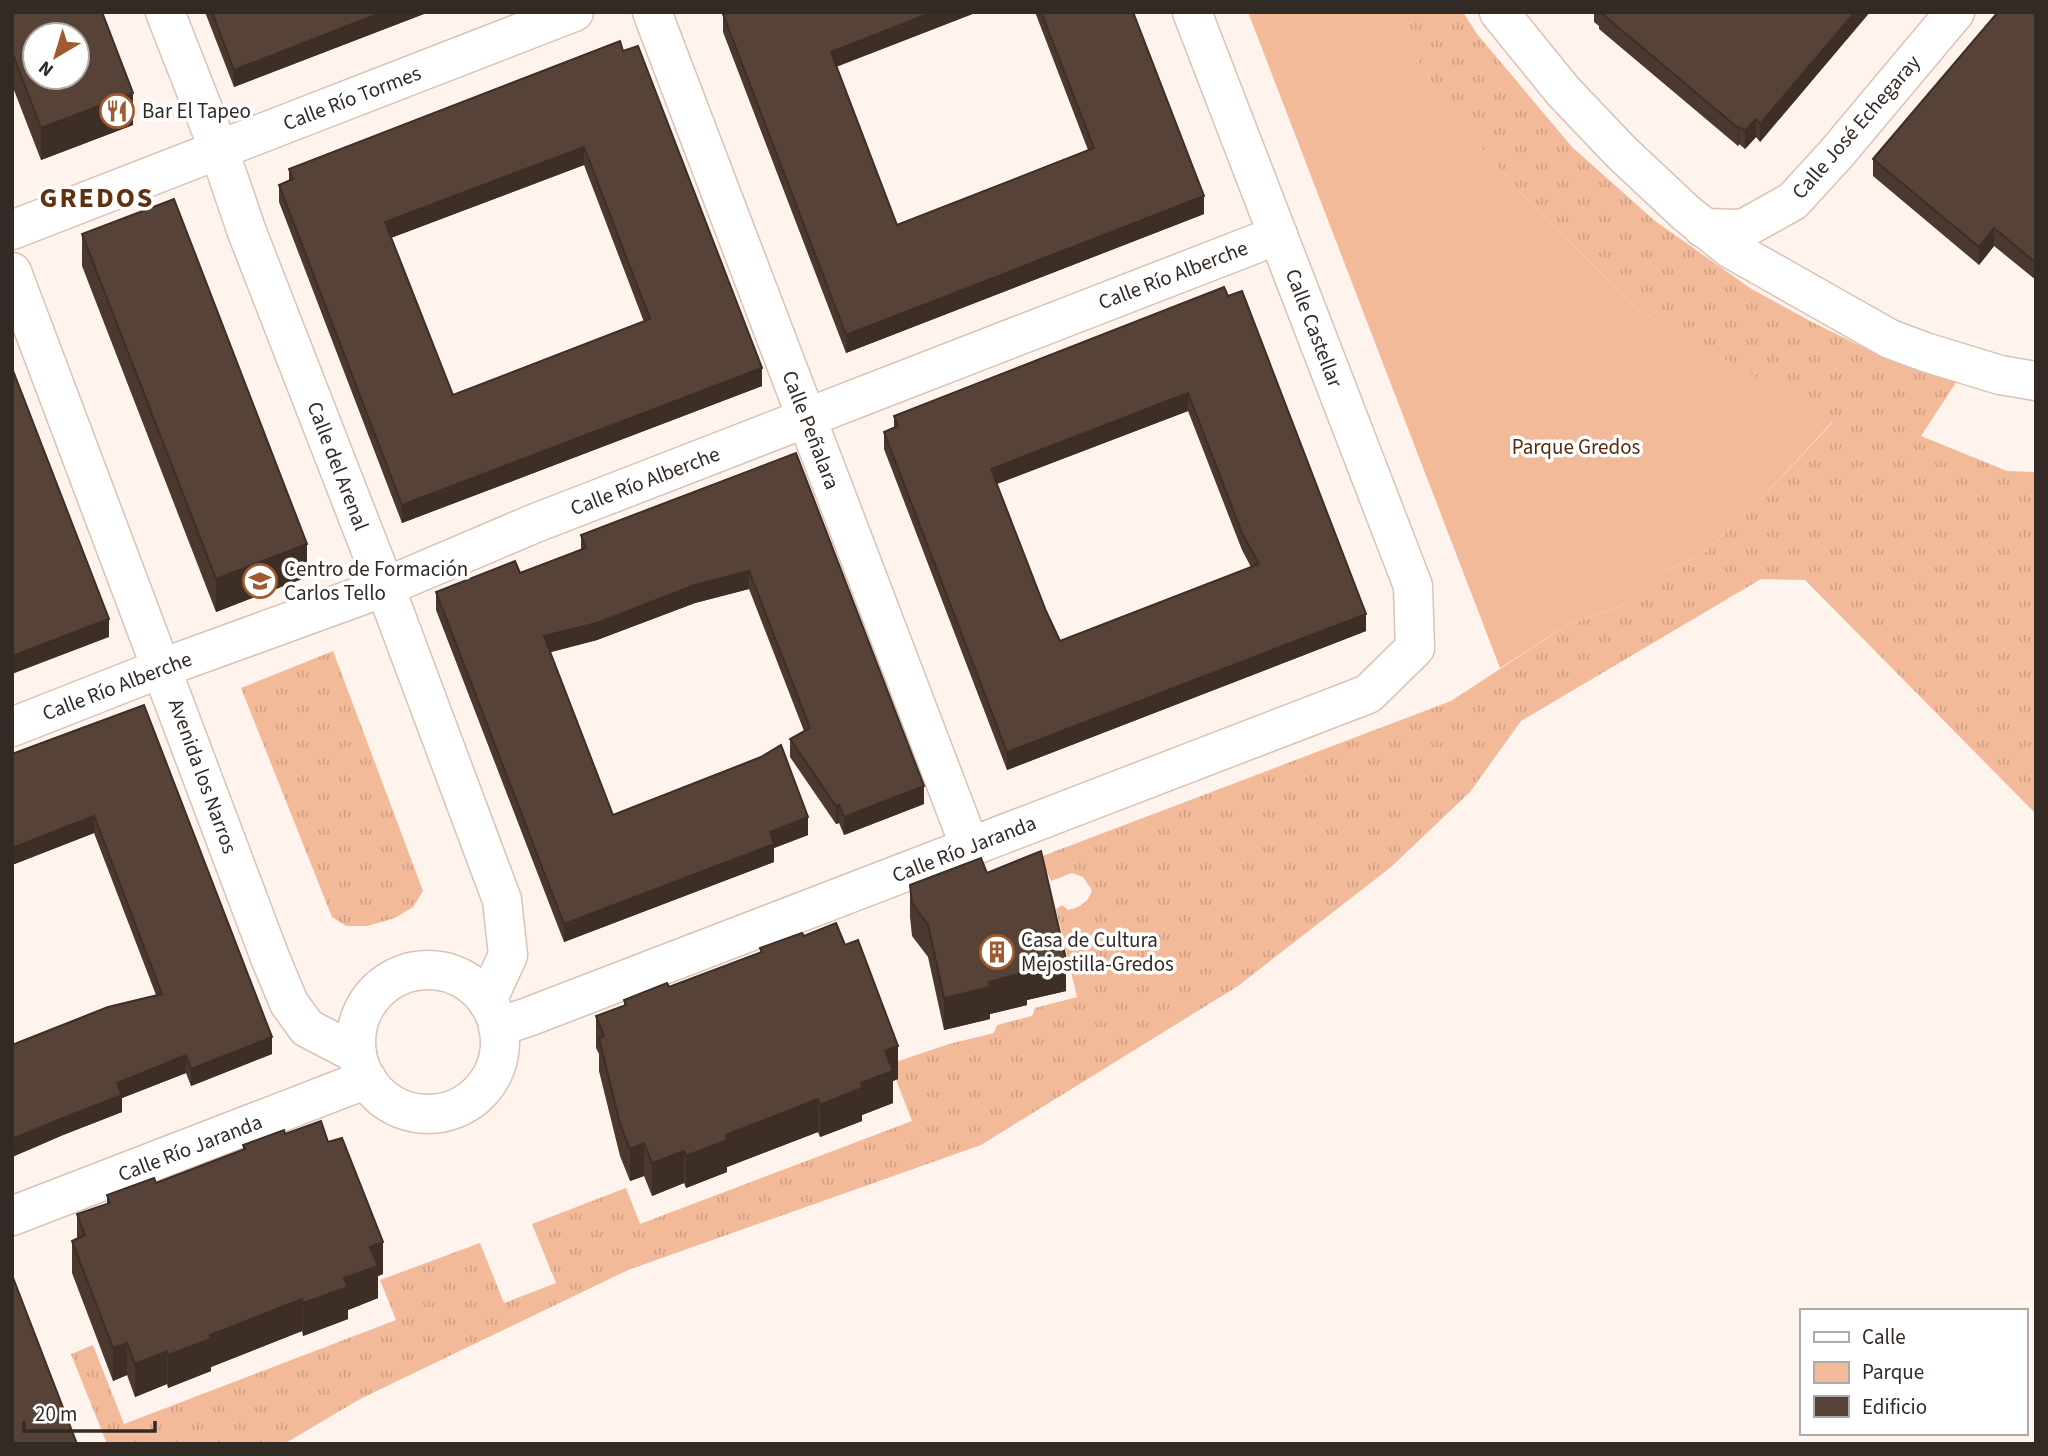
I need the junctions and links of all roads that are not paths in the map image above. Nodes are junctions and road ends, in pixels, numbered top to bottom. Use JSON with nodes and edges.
{"nodes":[{"id":1,"x":165,"y":12,"type":"edge"},
{"id":2,"x":574,"y":12,"type":"edge"},
{"id":3,"x":652,"y":12,"type":"edge"},
{"id":4,"x":1192,"y":12,"type":"edge"},
{"id":5,"x":1499,"y":12,"type":"edge"},
{"id":6,"x":1955,"y":12,"type":"edge"},
{"id":7,"x":219,"y":150,"type":"junction"},
{"id":8,"x":1703,"y":228,"type":"junction"},
{"id":9,"x":12,"y":230,"type":"edge"},
{"id":10,"x":1278,"y":235,"type":"junction"},
{"id":11,"x":12,"y":272,"type":"edge"},
{"id":12,"x":2036,"y":381,"type":"edge"},
{"id":13,"x":807,"y":418,"type":"junction"},
{"id":14,"x":385,"y":587,"type":"junction"},
{"id":15,"x":1415,"y":648,"type":"joint"},
{"id":16,"x":162,"y":668,"type":"junction"},
{"id":17,"x":12,"y":727,"type":"edge"},
{"id":18,"x":970,"y":847,"type":"junction"},
{"id":19,"x":493,"y":1014,"type":"junction"},
{"id":20,"x":362,"y":1066,"type":"junction"},
{"id":21,"x":12,"y":1216,"type":"edge"}],
"edges":[{"from":1,"to":7,"type":"street","name":"Calle del Arenal"},
{"from":2,"to":7,"type":"street","name":"Calle Río Tormes"},
{"from":3,"to":13,"type":"street","name":"Calle Peñalara"},
{"from":4,"to":10,"type":"street","name":"Calle Castellar"},
{"from":5,"to":8,"type":"street"},
{"from":6,"to":8,"type":"street","name":"Calle José Echegaray"},
{"from":7,"to":9,"type":"street","name":"Calle Río Tormes"},
{"from":7,"to":14,"type":"street","name":"Calle del Arenal"},
{"from":8,"to":12,"type":"street"},
{"from":10,"to":13,"type":"street","name":"Calle Río Alberche"},
{"from":10,"to":15,"type":"street","name":"Calle Castellar"},
{"from":11,"to":16,"type":"street","name":"Avenida los Narros"},
{"from":13,"to":14,"type":"street","name":"Calle Río Alberche"},
{"from":13,"to":18,"type":"street","name":"Calle Peñalara"},
{"from":14,"to":16,"type":"street","name":"Calle Río Alberche"},
{"from":14,"to":19,"type":"street","name":"Calle del Arenal"},
{"from":15,"to":18,"type":"street","name":"Calle Río Jaranda"},
{"from":16,"to":17,"type":"street","name":"Calle Río Alberche"},
{"from":16,"to":20,"type":"street","name":"Avenida los Narros"},
{"from":18,"to":19,"type":"street","name":"Calle Río Jaranda"},
{"from":19,"to":20,"type":"street"},
{"from":19,"to":20,"type":"street"},
{"from":20,"to":21,"type":"street","name":"Calle Río Jaranda"}]}
